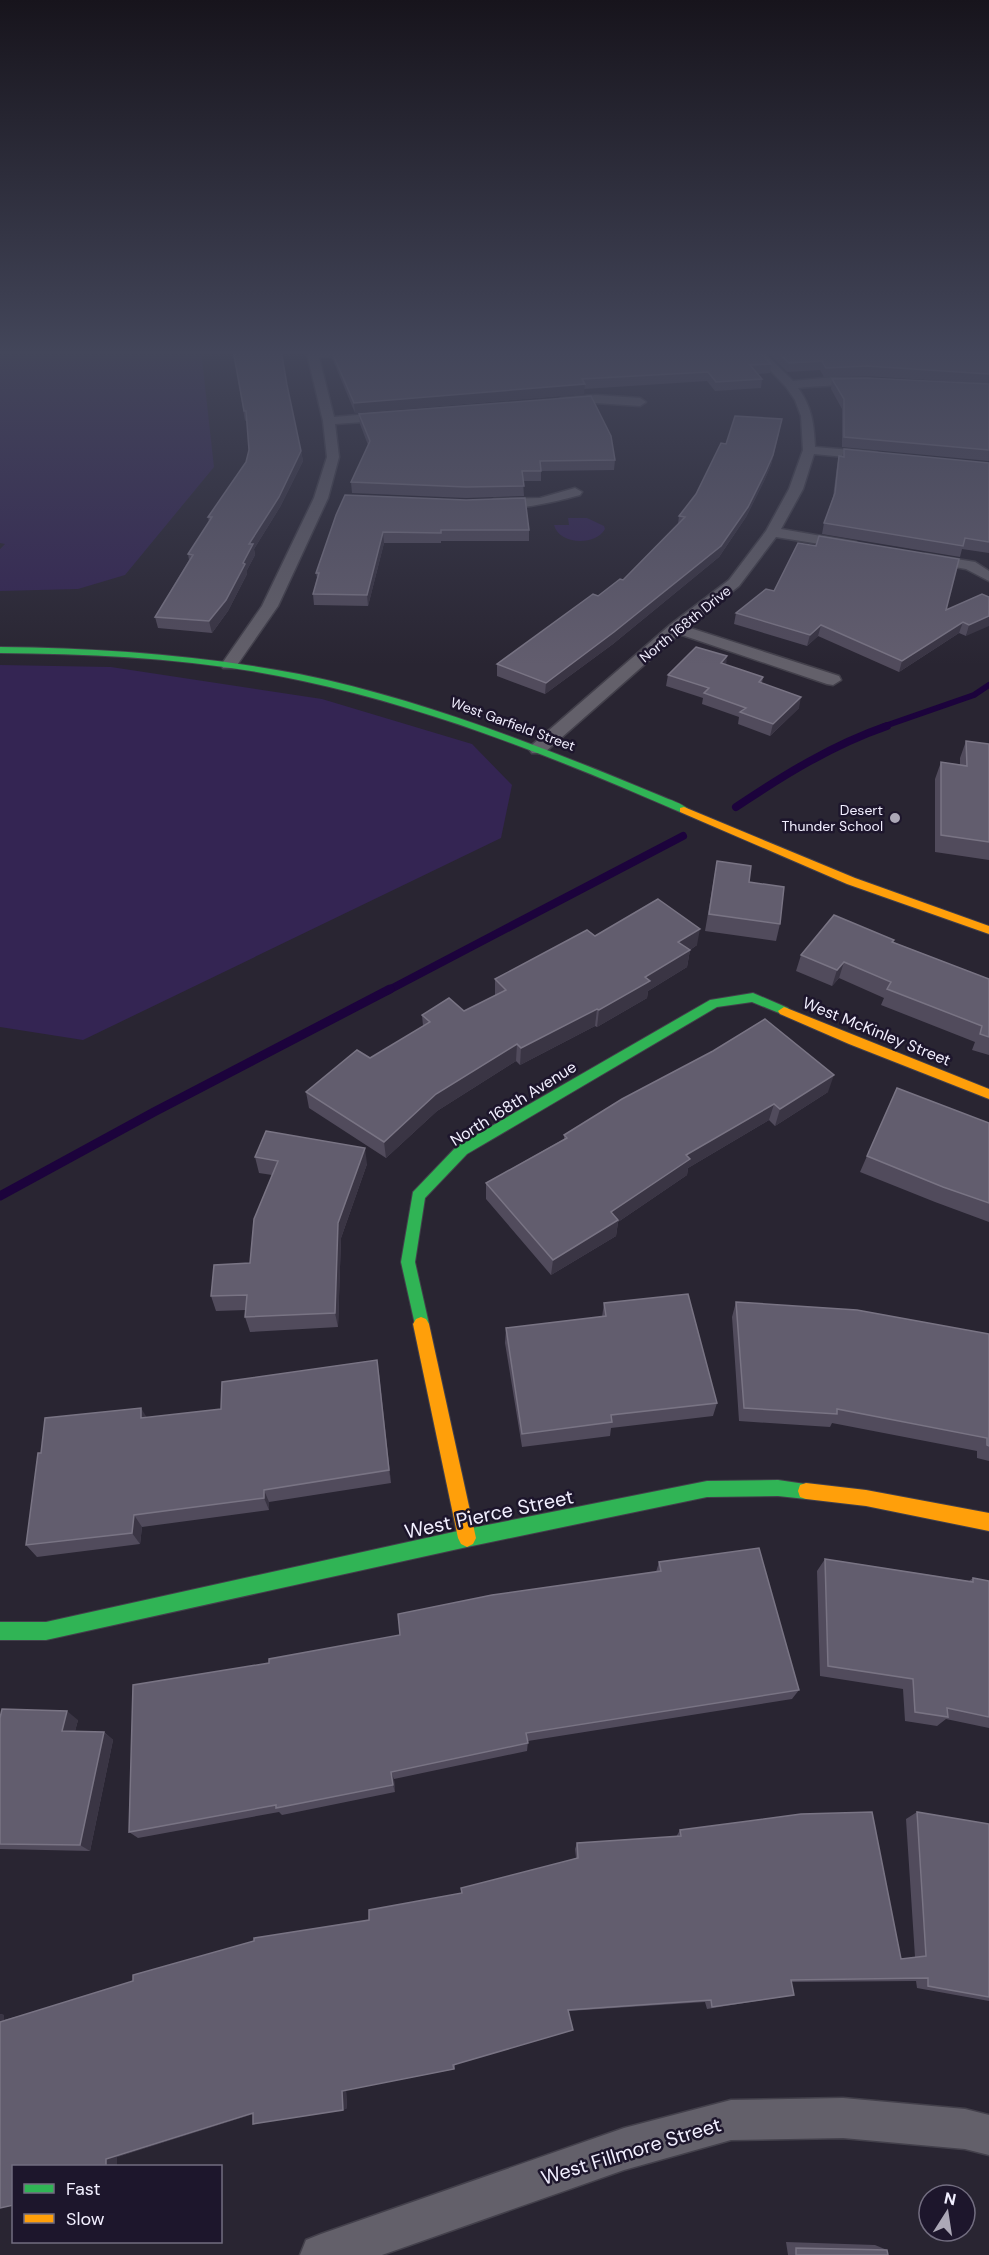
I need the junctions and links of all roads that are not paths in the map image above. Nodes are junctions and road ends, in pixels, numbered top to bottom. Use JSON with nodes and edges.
{"nodes":[{"id":1,"x":333,"y":455,"type":"edge"},
{"id":2,"x":807,"y":455,"type":"edge"},
{"id":3,"x":861,"y":455,"type":"edge"},
{"id":4,"x":888,"y":458,"type":"edge"},
{"id":5,"x":575,"y":492,"type":"dead end"},
{"id":6,"x":477,"y":504,"type":"edge"},
{"id":7,"x":772,"y":532,"type":"junction"},
{"id":8,"x":865,"y":548,"type":"edge"},
{"id":9,"x":911,"y":555,"type":"edge"},
{"id":10,"x":989,"y":577,"type":"edge"},
{"id":11,"x":676,"y":628,"type":"junction"},
{"id":12,"x":0,"y":650,"type":"edge"},
{"id":13,"x":229,"y":665,"type":"junction"},
{"id":14,"x":833,"y":680,"type":"dead end"},
{"id":15,"x":538,"y":749,"type":"junction"},
{"id":16,"x":989,"y":930,"type":"edge"},
{"id":17,"x":753,"y":997,"type":"joint"},
{"id":18,"x":989,"y":1094,"type":"edge"},
{"id":19,"x":989,"y":1522,"type":"edge"},
{"id":20,"x":467,"y":1538,"type":"junction"},
{"id":21,"x":0,"y":1631,"type":"edge"},
{"id":22,"x":989,"y":2135,"type":"edge"},
{"id":23,"x":321,"y":2255,"type":"edge"}],
"edges":[{"from":1,"to":13,"type":"street"},
{"from":2,"to":7,"type":"street","name":"North 168th Drive"},
{"from":3,"to":4,"type":"street"},
{"from":5,"to":6,"type":"street"},
{"from":7,"to":8,"type":"street"},
{"from":7,"to":11,"type":"street","name":"North 168th Drive"},
{"from":9,"to":10,"type":"street"},
{"from":11,"to":14,"type":"street"},
{"from":11,"to":15,"type":"street","name":"North 168th Drive"},
{"from":12,"to":13,"type":"street","name":"West Garfield Street"},
{"from":13,"to":15,"type":"street","name":"West Garfield Street"},
{"from":15,"to":16,"type":"street","name":"West Garfield Street"},
{"from":17,"to":18,"type":"street","name":"West McKinley Street"},
{"from":17,"to":20,"type":"street","name":"North 168th Avenue"},
{"from":19,"to":20,"type":"street","name":"West Pierce Street"},
{"from":20,"to":21,"type":"street","name":"West Pierce Street"},
{"from":22,"to":23,"type":"street","name":"West Fillmore Street"}]}
